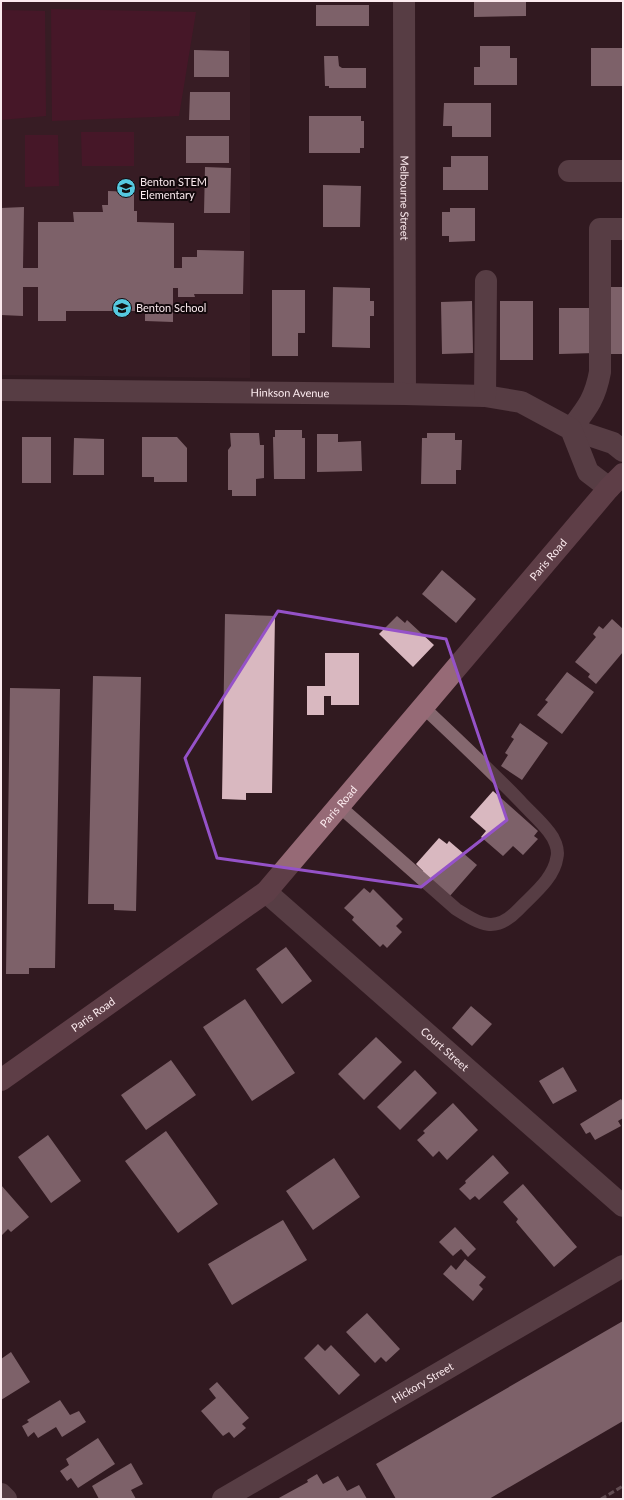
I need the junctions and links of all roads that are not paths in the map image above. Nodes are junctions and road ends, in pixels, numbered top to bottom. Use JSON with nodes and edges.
{"nodes":[{"id":1,"x":404,"y":1,"type":"edge"},
{"id":2,"x":569,"y":171,"type":"dead end"},
{"id":3,"x":623,"y":171,"type":"edge"},
{"id":4,"x":623,"y":228,"type":"edge"},
{"id":5,"x":486,"y":281,"type":"dead end"},
{"id":6,"x":1,"y":390,"type":"edge"},
{"id":7,"x":405,"y":394,"type":"junction"},
{"id":8,"x":485,"y":396,"type":"junction"},
{"id":9,"x":571,"y":429,"type":"junction"},
{"id":10,"x":623,"y":451,"type":"edge"},
{"id":11,"x":616,"y":481,"type":"edge"},
{"id":12,"x":423,"y":707,"type":"junction"},
{"id":13,"x":339,"y":806,"type":"junction"},
{"id":14,"x":266,"y":892,"type":"junction"},
{"id":15,"x":1,"y":1080,"type":"edge"},
{"id":16,"x":623,"y":1206,"type":"edge"},
{"id":17,"x":623,"y":1266,"type":"edge"},
{"id":18,"x":1,"y":1494,"type":"edge"},
{"id":19,"x":6,"y":1499,"type":"edge"},
{"id":20,"x":223,"y":1499,"type":"edge"}],
"edges":[{"from":1,"to":7,"type":"street","name":"Melbourne Street"},
{"from":2,"to":3,"type":"street"},
{"from":4,"to":9,"type":"street"},
{"from":5,"to":8,"type":"street"},
{"from":6,"to":7,"type":"street","name":"Hinkson Avenue"},
{"from":7,"to":8,"type":"street","name":"Hinkson Avenue"},
{"from":8,"to":9,"type":"street","name":"Hinkson Avenue"},
{"from":9,"to":10,"type":"street","name":"Hinkson Avenue"},
{"from":9,"to":11,"type":"street"},
{"from":11,"to":12,"type":"main road","name":"Paris Road"},
{"from":12,"to":13,"type":"main road","name":"Paris Road"},
{"from":12,"to":13,"type":"lane"},
{"from":13,"to":14,"type":"main road","name":"Paris Road"},
{"from":14,"to":15,"type":"main road","name":"Paris Road"},
{"from":14,"to":16,"type":"street","name":"Court Street"},
{"from":17,"to":20,"type":"street","name":"Hickory Street"},
{"from":18,"to":19,"type":"street"}]}
